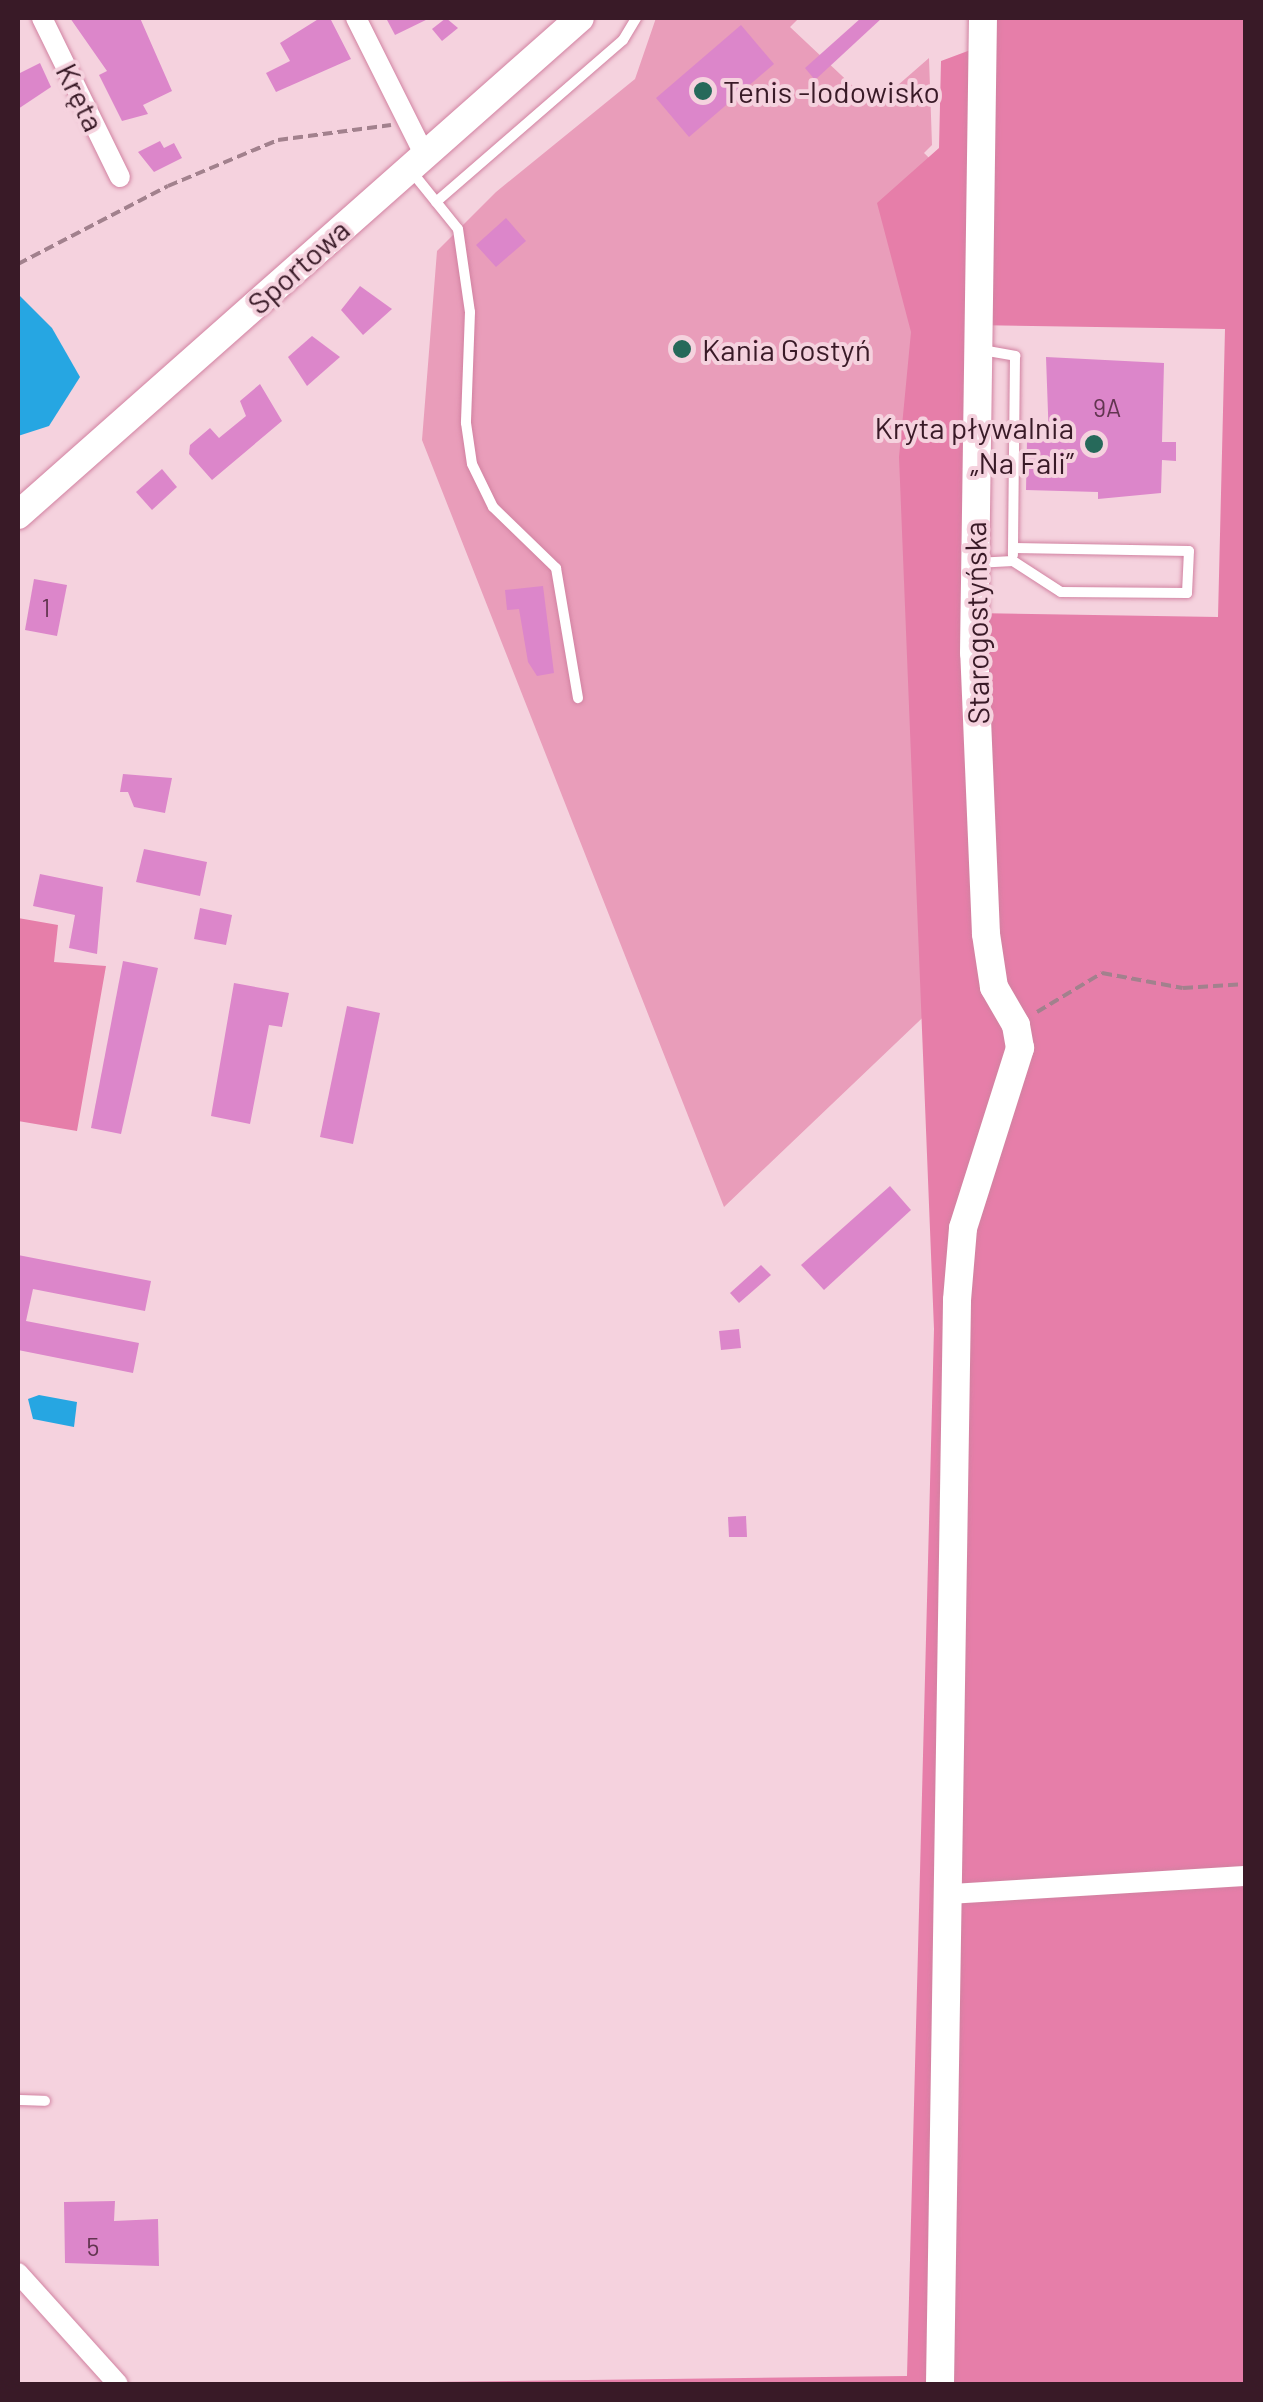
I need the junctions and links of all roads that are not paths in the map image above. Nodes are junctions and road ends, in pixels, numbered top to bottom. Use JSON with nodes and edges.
{"nodes":[{"id":1,"x":42,"y":18,"type":"edge"},
{"id":2,"x":356,"y":18,"type":"edge"},
{"id":3,"x":580,"y":18,"type":"edge"},
{"id":4,"x":636,"y":18,"type":"edge"},
{"id":5,"x":983,"y":18,"type":"edge"},
{"id":6,"x":417,"y":161,"type":"junction"},
{"id":7,"x":120,"y":178,"type":"dead end"},
{"id":8,"x":436,"y":202,"type":"junction"},
{"id":9,"x":977,"y":350,"type":"junction"},
{"id":10,"x":18,"y":515,"type":"edge"},
{"id":11,"x":1014,"y":548,"type":"junction"},
{"id":12,"x":1013,"y":562,"type":"junction"},
{"id":13,"x":975,"y":563,"type":"junction"},
{"id":14,"x":578,"y":698,"type":"dead end"},
{"id":15,"x":1246,"y":1876,"type":"edge"},
{"id":16,"x":950,"y":1894,"type":"junction"},
{"id":17,"x":18,"y":2100,"type":"edge"},
{"id":18,"x":45,"y":2101,"type":"dead end"},
{"id":19,"x":18,"y":2274,"type":"edge"},
{"id":20,"x":118,"y":2384,"type":"edge"},
{"id":21,"x":940,"y":2384,"type":"edge"}],
"edges":[{"from":1,"to":7,"type":"street","name":"Kręta"},
{"from":2,"to":6,"type":"street"},
{"from":3,"to":6,"type":"street","name":"Sportowa"},
{"from":4,"to":8,"type":"lane"},
{"from":5,"to":9,"type":"street","name":"Starogostyńska"},
{"from":6,"to":8,"type":"lane"},
{"from":6,"to":10,"type":"street","name":"Sportowa"},
{"from":8,"to":14,"type":"lane"},
{"from":9,"to":11,"type":"lane"},
{"from":9,"to":13,"type":"street","name":"Starogostyńska"},
{"from":11,"to":12,"type":"lane"},
{"from":11,"to":12,"type":"lane"},
{"from":12,"to":13,"type":"lane"},
{"from":13,"to":16,"type":"street","name":"Starogostyńska"},
{"from":15,"to":16,"type":"street"},
{"from":16,"to":21,"type":"street"},
{"from":17,"to":18,"type":"lane"},
{"from":19,"to":20,"type":"street"}]}
